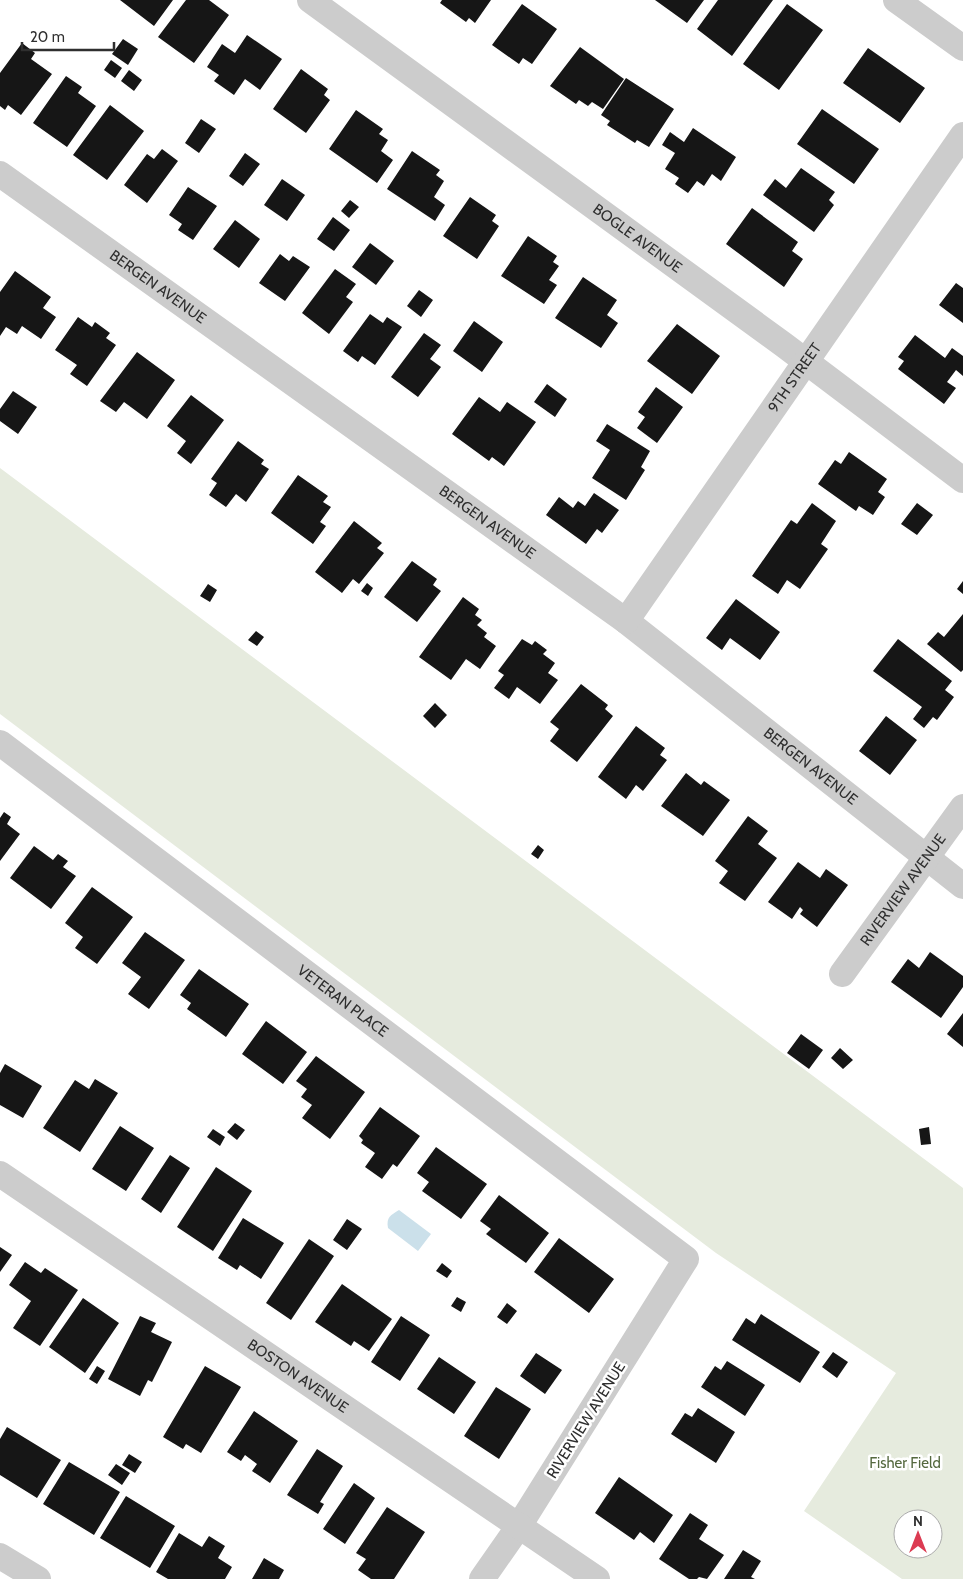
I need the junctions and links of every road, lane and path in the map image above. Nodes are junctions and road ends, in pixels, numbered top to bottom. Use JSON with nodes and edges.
{"nodes":[{"id":1,"x":310,"y":0,"type":"edge"},
{"id":2,"x":896,"y":0,"type":"edge"},
{"id":3,"x":963,"y":48,"type":"edge"},
{"id":4,"x":963,"y":135,"type":"edge"},
{"id":5,"x":0,"y":174,"type":"edge"},
{"id":6,"x":806,"y":362,"type":"junction"},
{"id":7,"x":963,"y":480,"type":"edge"},
{"id":8,"x":626,"y":621,"type":"junction"},
{"id":9,"x":0,"y":743,"type":"edge"},
{"id":10,"x":963,"y":806,"type":"edge"},
{"id":11,"x":926,"y":857,"type":"junction"},
{"id":12,"x":963,"y":886,"type":"edge"},
{"id":13,"x":842,"y":974,"type":"dead end"},
{"id":14,"x":0,"y":1174,"type":"edge"},
{"id":15,"x":686,"y":1259,"type":"joint"},
{"id":16,"x":519,"y":1526,"type":"junction"},
{"id":17,"x":0,"y":1556,"type":"edge"},
{"id":18,"x":38,"y":1579,"type":"edge"},
{"id":19,"x":482,"y":1579,"type":"edge"},
{"id":20,"x":596,"y":1579,"type":"edge"}],
"edges":[{"from":1,"to":6,"type":"street","name":"BOGLE AVENUE"},
{"from":2,"to":3,"type":"street"},
{"from":4,"to":6,"type":"street","name":"9TH STREET"},
{"from":5,"to":8,"type":"street","name":"BERGEN AVENUE"},
{"from":6,"to":7,"type":"street","name":"BOGLE AVENUE"},
{"from":6,"to":8,"type":"street","name":"9TH STREET"},
{"from":8,"to":11,"type":"street","name":"BERGEN AVENUE"},
{"from":9,"to":15,"type":"street","name":"VETERAN PLACE"},
{"from":10,"to":11,"type":"street","name":"RIVERVIEW AVENUE"},
{"from":11,"to":12,"type":"street","name":"BERGEN AVENUE"},
{"from":11,"to":13,"type":"street","name":"RIVERVIEW AVENUE"},
{"from":14,"to":16,"type":"street","name":"BOSTON AVENUE"},
{"from":15,"to":16,"type":"street","name":"RIVERVIEW AVENUE"},
{"from":16,"to":19,"type":"street","name":"RIVERVIEW AVENUE"},
{"from":16,"to":20,"type":"street","name":"BOSTON AVENUE"},
{"from":17,"to":18,"type":"street"}]}
